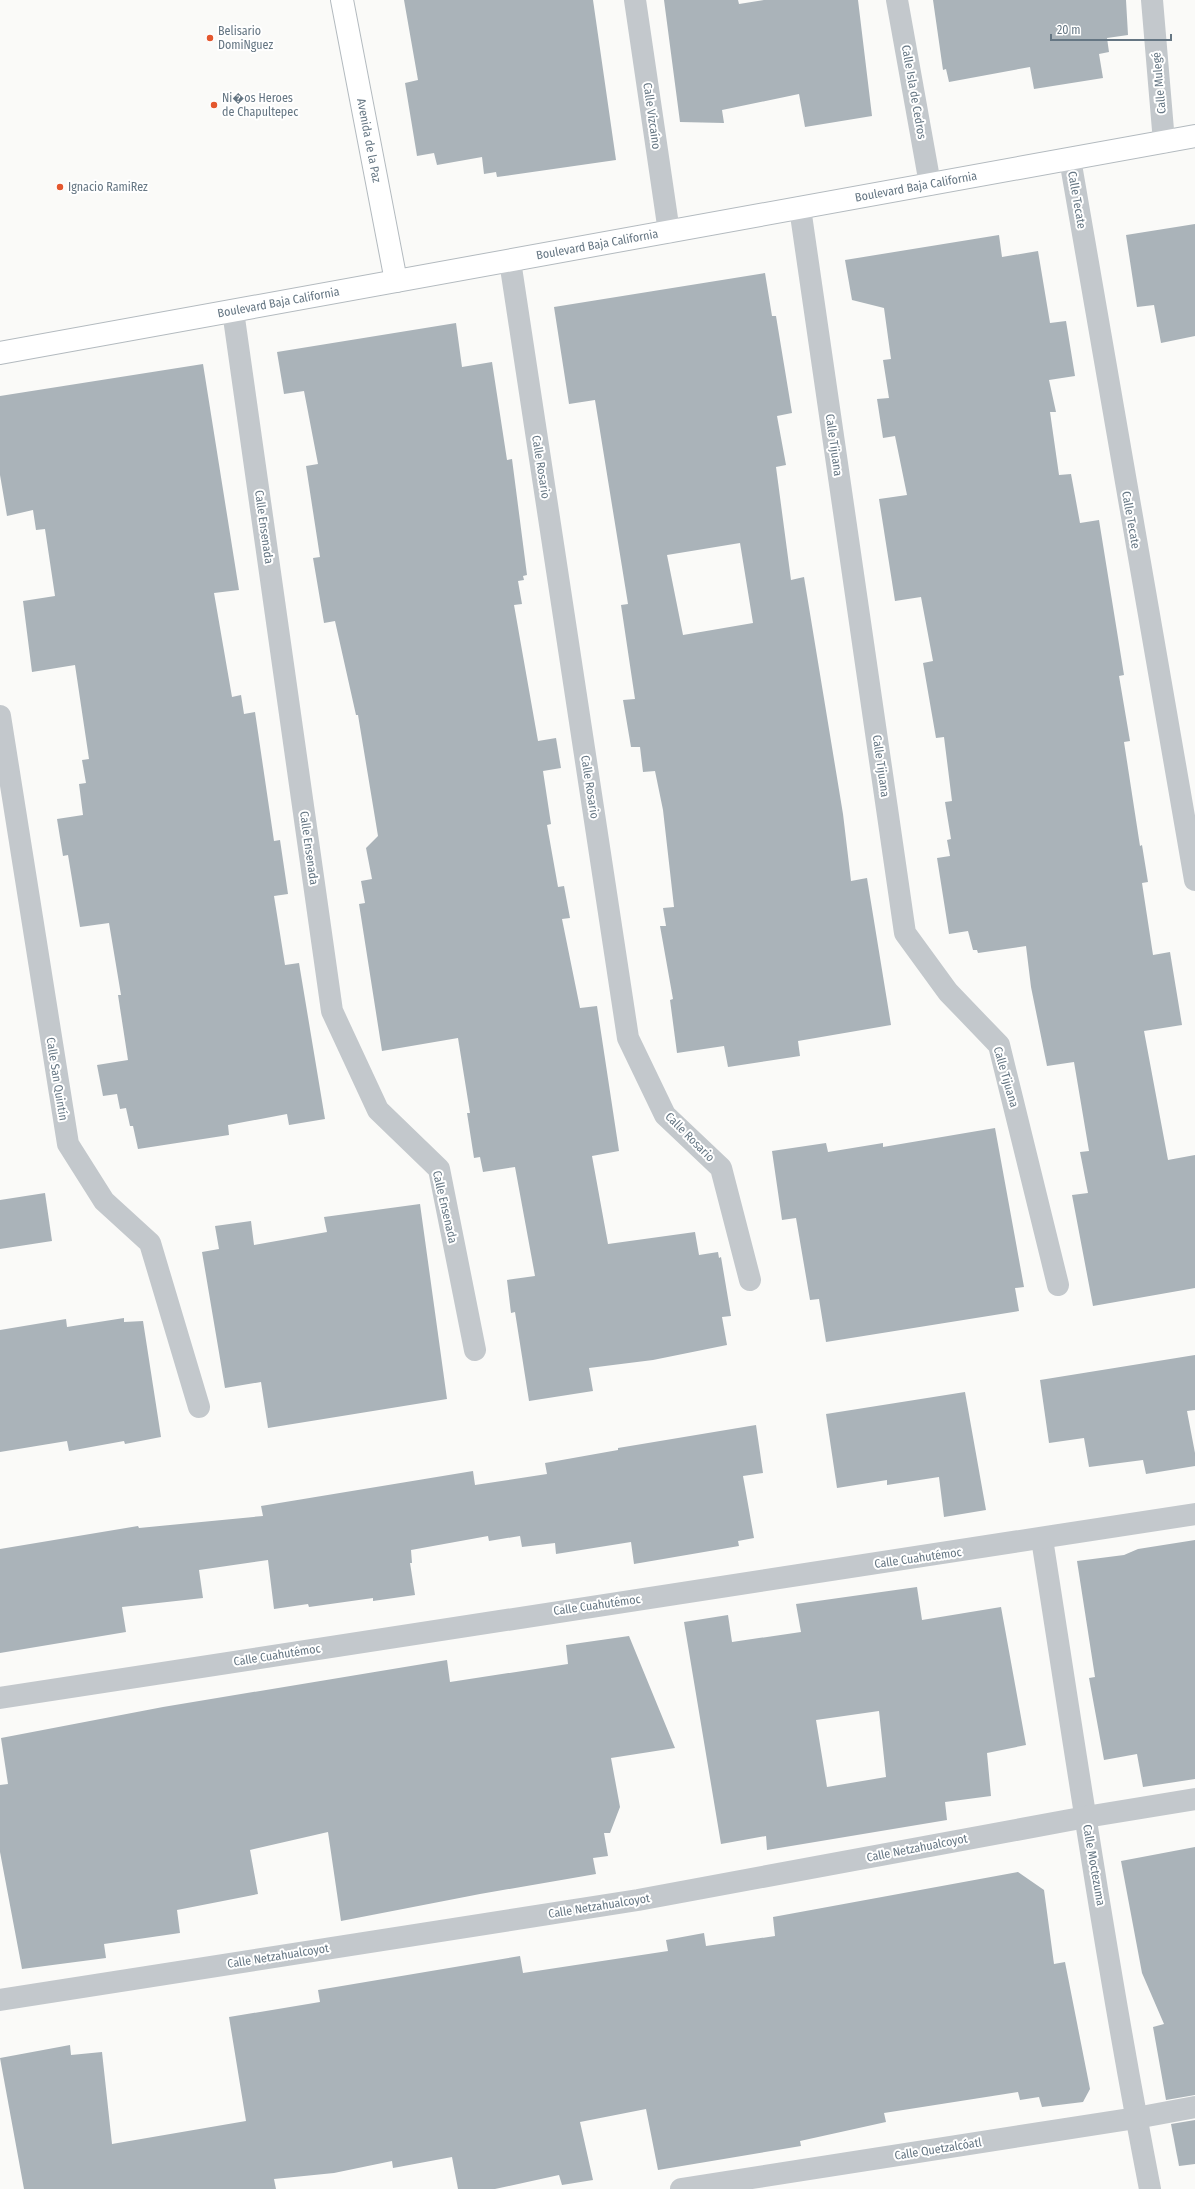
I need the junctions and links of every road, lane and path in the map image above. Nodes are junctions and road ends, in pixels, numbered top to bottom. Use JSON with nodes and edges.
{"nodes":[{"id":1,"x":342,"y":0,"type":"edge"},
{"id":2,"x":635,"y":0,"type":"edge"},
{"id":3,"x":897,"y":0,"type":"edge"},
{"id":4,"x":1152,"y":0,"type":"edge"},
{"id":5,"x":1195,"y":136,"type":"edge"},
{"id":6,"x":1164,"y":142,"type":"junction"},
{"id":7,"x":1070,"y":159,"type":"junction"},
{"id":8,"x":930,"y":184,"type":"junction"},
{"id":9,"x":800,"y":208,"type":"junction"},
{"id":10,"x":669,"y":232,"type":"junction"},
{"id":11,"x":510,"y":261,"type":"junction"},
{"id":12,"x":396,"y":281,"type":"junction"},
{"id":13,"x":233,"y":311,"type":"junction"},
{"id":14,"x":0,"y":353,"type":"edge"},
{"id":15,"x":0,"y":716,"type":"edge"},
{"id":16,"x":1195,"y":880,"type":"edge"},
{"id":17,"x":750,"y":1280,"type":"dead end"},
{"id":18,"x":1058,"y":1285,"type":"dead end"},
{"id":19,"x":475,"y":1350,"type":"dead end"},
{"id":20,"x":199,"y":1407,"type":"dead end"},
{"id":21,"x":1195,"y":1514,"type":"edge"},
{"id":22,"x":1042,"y":1539,"type":"junction"},
{"id":23,"x":0,"y":1698,"type":"edge"},
{"id":24,"x":1195,"y":1799,"type":"edge"},
{"id":25,"x":1086,"y":1817,"type":"junction"},
{"id":26,"x":0,"y":2000,"type":"edge"},
{"id":27,"x":1195,"y":2107,"type":"edge"},
{"id":28,"x":1136,"y":2118,"type":"junction"},
{"id":29,"x":681,"y":2189,"type":"edge"},
{"id":30,"x":1150,"y":2189,"type":"edge"}],
"edges":[{"from":1,"to":12,"type":"street","name":"Avenida de la Paz"},
{"from":2,"to":10,"type":"street","name":"Calle Vizcaíno"},
{"from":3,"to":8,"type":"street","name":"Calle Isla de Cedros"},
{"from":4,"to":6,"type":"street","name":"Calle Mulegé"},
{"from":5,"to":6,"type":"street","name":"Boulevard Baja California"},
{"from":6,"to":7,"type":"street","name":"Boulevard Baja California"},
{"from":7,"to":8,"type":"street","name":"Boulevard Baja California"},
{"from":7,"to":16,"type":"street","name":"Calle Tecate"},
{"from":8,"to":9,"type":"street","name":"Boulevard Baja California"},
{"from":9,"to":10,"type":"street","name":"Boulevard Baja California"},
{"from":9,"to":18,"type":"street","name":"Calle Tijuana"},
{"from":10,"to":11,"type":"street","name":"Boulevard Baja California"},
{"from":11,"to":12,"type":"street","name":"Boulevard Baja California"},
{"from":11,"to":17,"type":"street","name":"Calle Rosario"},
{"from":12,"to":13,"type":"street","name":"Boulevard Baja California"},
{"from":13,"to":14,"type":"street","name":"Boulevard Baja California"},
{"from":13,"to":19,"type":"street","name":"Calle Ensenada"},
{"from":15,"to":20,"type":"street","name":"Calle San Quintín"},
{"from":21,"to":22,"type":"street","name":"Calle Cuahutémoc"},
{"from":22,"to":23,"type":"street","name":"Calle Cuahutémoc"},
{"from":22,"to":25,"type":"street","name":"Calle Moctezuma"},
{"from":24,"to":25,"type":"street","name":"Calle Netzahualcoyot"},
{"from":25,"to":26,"type":"street","name":"Calle Netzahualcoyot"},
{"from":25,"to":28,"type":"street","name":"Calle Moctezuma"},
{"from":27,"to":28,"type":"street","name":"Calle Quetzalcóatl"},
{"from":28,"to":29,"type":"street","name":"Calle Quetzalcóatl"},
{"from":28,"to":30,"type":"street","name":"Calle Moctezuma"}]}
